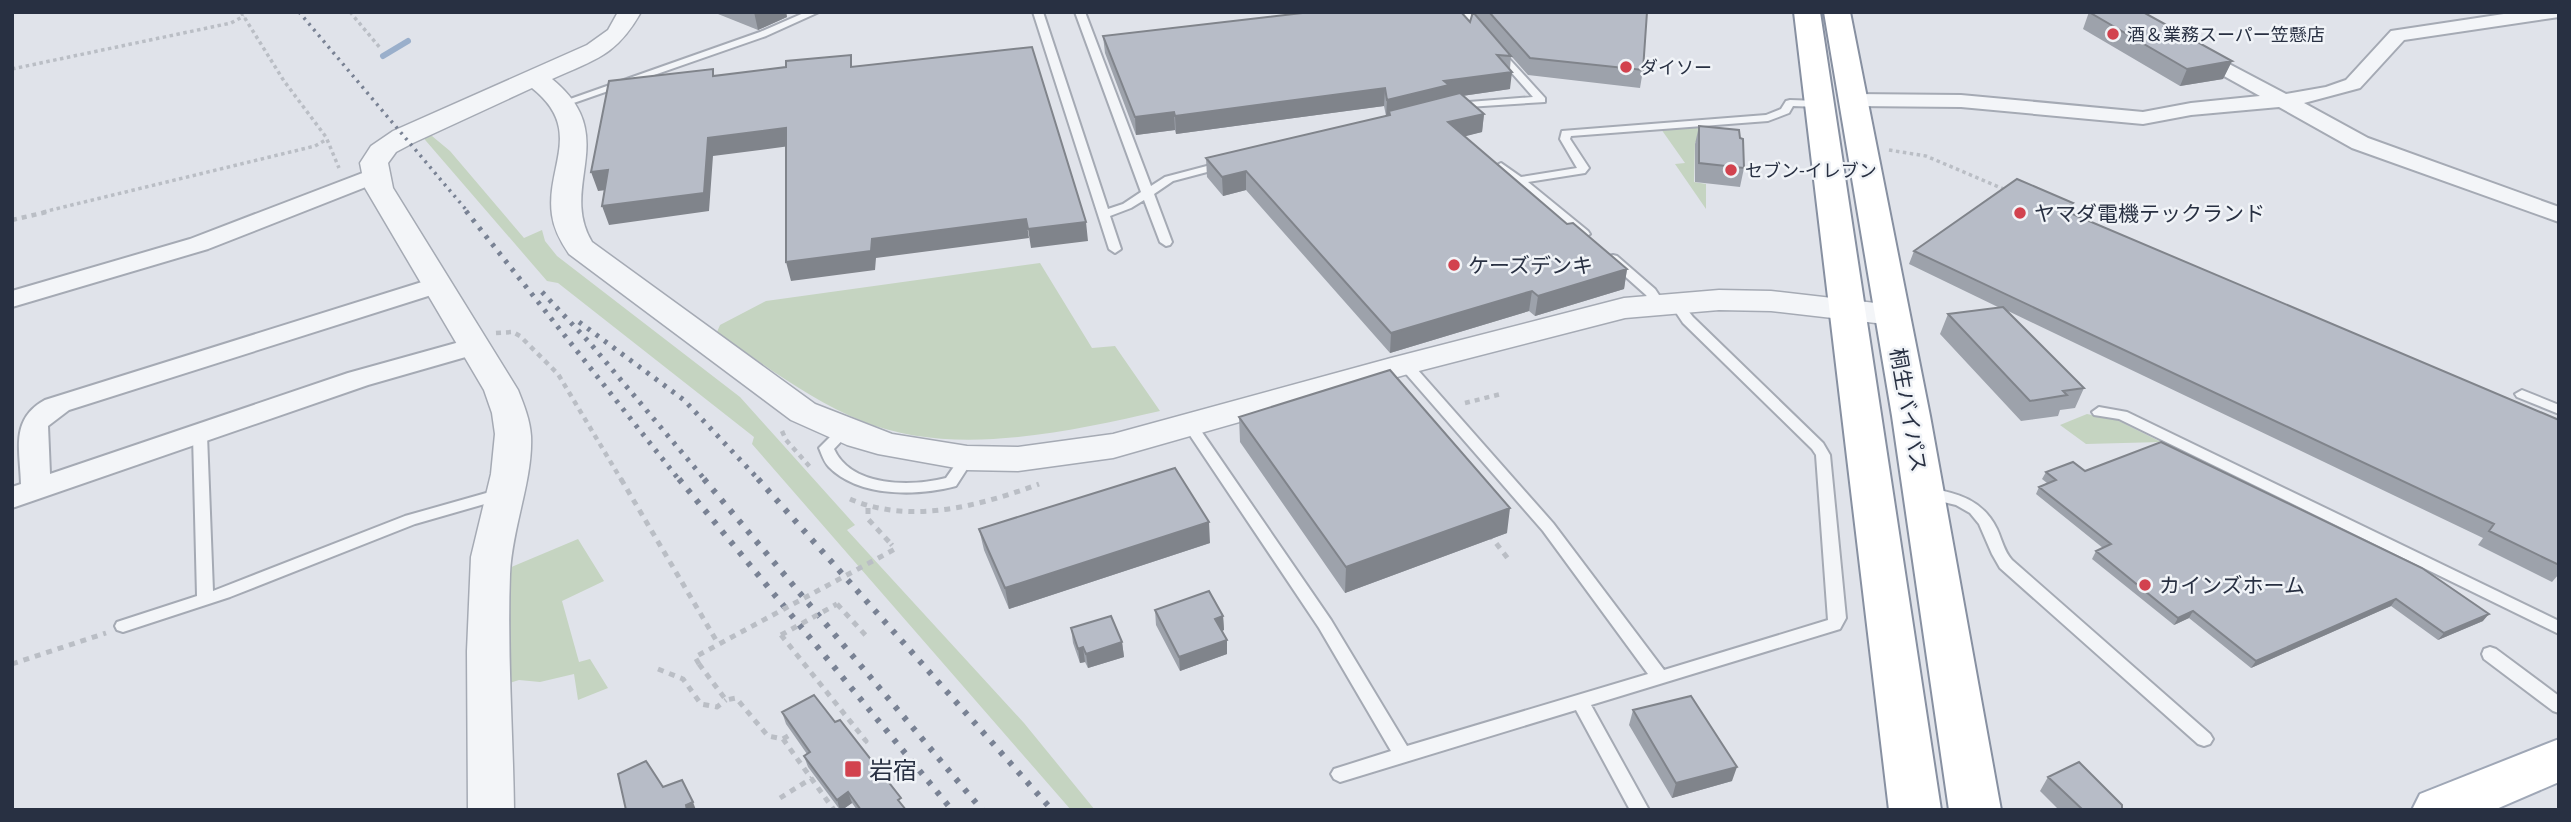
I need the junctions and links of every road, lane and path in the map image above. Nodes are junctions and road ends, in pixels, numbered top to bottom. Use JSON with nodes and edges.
{"nodes":[{"id":1,"x":350,"y":12,"type":"edge"},
{"id":2,"x":630,"y":12,"type":"edge"},
{"id":3,"x":815,"y":12,"type":"edge"},
{"id":4,"x":1038,"y":12,"type":"edge"},
{"id":5,"x":1080,"y":12,"type":"edge"},
{"id":6,"x":1464,"y":12,"type":"edge"},
{"id":7,"x":1807,"y":12,"type":"edge"},
{"id":8,"x":1837,"y":12,"type":"edge"},
{"id":9,"x":2440,"y":12,"type":"edge"},
{"id":10,"x":2558,"y":12,"type":"edge"},
{"id":11,"x":242,"y":14,"type":"edge"},
{"id":12,"x":2468,"y":25,"type":"junction"},
{"id":13,"x":2173,"y":41,"type":"edge"},
{"id":14,"x":381,"y":49,"type":"dead end"},
{"id":15,"x":12,"y":69,"type":"edge"},
{"id":16,"x":535,"y":79,"type":"junction"},
{"id":17,"x":2282,"y":101,"type":"junction"},
{"id":18,"x":1837,"y":102,"type":"junction"},
{"id":19,"x":561,"y":104,"type":"junction"},
{"id":20,"x":1446,"y":109,"type":"edge"},
{"id":21,"x":327,"y":139,"type":"junction"},
{"id":22,"x":1882,"y":150,"type":"dead end"},
{"id":23,"x":1235,"y":162,"type":"edge"},
{"id":24,"x":1502,"y":166,"type":"edge"},
{"id":25,"x":334,"y":176,"type":"dead end"},
{"id":26,"x":373,"y":176,"type":"junction"},
{"id":27,"x":1520,"y":180,"type":"junction"},
{"id":28,"x":1147,"y":192,"type":"junction"},
{"id":29,"x":2011,"y":193,"type":"edge"},
{"id":30,"x":1104,"y":214,"type":"junction"},
{"id":31,"x":2559,"y":215,"type":"edge"},
{"id":32,"x":12,"y":220,"type":"edge"},
{"id":33,"x":1166,"y":242,"type":"dead end"},
{"id":34,"x":1115,"y":249,"type":"dead end"},
{"id":35,"x":438,"y":285,"type":"junction"},
{"id":36,"x":12,"y":299,"type":"edge"},
{"id":37,"x":1667,"y":303,"type":"junction"},
{"id":38,"x":1849,"y":310,"type":"junction"},
{"id":39,"x":1893,"y":315,"type":"junction"},
{"id":40,"x":474,"y":345,"type":"junction"},
{"id":41,"x":1403,"y":365,"type":"junction"},
{"id":42,"x":1501,"y":394,"type":"dead end"},
{"id":43,"x":2522,"y":394,"type":"dead end"},
{"id":44,"x":1456,"y":406,"type":"dead end"},
{"id":45,"x":2559,"y":410,"type":"edge"},
{"id":46,"x":2099,"y":412,"type":"dead end"},
{"id":47,"x":1190,"y":425,"type":"junction"},
{"id":48,"x":200,"y":435,"type":"junction"},
{"id":49,"x":1923,"y":492,"type":"junction"},
{"id":50,"x":505,"y":493,"type":"junction"},
{"id":51,"x":24,"y":494,"type":"edge"},
{"id":52,"x":869,"y":508,"type":"dead end"},
{"id":53,"x":1487,"y":531,"type":"edge"},
{"id":54,"x":1509,"y":560,"type":"dead end"},
{"id":55,"x":205,"y":599,"type":"junction"},
{"id":56,"x":123,"y":626,"type":"joint"},
{"id":57,"x":2559,"y":628,"type":"edge"},
{"id":58,"x":867,"y":638,"type":"dead end"},
{"id":59,"x":716,"y":640,"type":"dead end"},
{"id":60,"x":2490,"y":654,"type":"dead end"},
{"id":61,"x":12,"y":664,"type":"edge"},
{"id":62,"x":658,"y":668,"type":"dead end"},
{"id":63,"x":1660,"y":677,"type":"junction"},
{"id":64,"x":826,"y":693,"type":"junction"},
{"id":65,"x":724,"y":698,"type":"junction"},
{"id":66,"x":817,"y":699,"type":"edge"},
{"id":67,"x":1581,"y":703,"type":"junction"},
{"id":68,"x":2559,"y":706,"type":"edge"},
{"id":69,"x":793,"y":733,"type":"edge"},
{"id":70,"x":2204,"y":738,"type":"dead end"},
{"id":71,"x":783,"y":739,"type":"junction"},
{"id":72,"x":856,"y":748,"type":"edge"},
{"id":73,"x":1403,"y":755,"type":"junction"},
{"id":74,"x":2559,"y":760,"type":"edge"},
{"id":75,"x":818,"y":773,"type":"edge"},
{"id":76,"x":1340,"y":774,"type":"dead end"},
{"id":77,"x":811,"y":778,"type":"junction"},
{"id":78,"x":780,"y":797,"type":"dead end"},
{"id":79,"x":491,"y":810,"type":"edge"},
{"id":80,"x":834,"y":810,"type":"edge"},
{"id":81,"x":1640,"y":810,"type":"edge"},
{"id":82,"x":1915,"y":810,"type":"edge"},
{"id":83,"x":1975,"y":810,"type":"edge"},
{"id":84,"x":2438,"y":810,"type":"edge"}],
"edges":[{"from":1,"to":14,"type":"path"},
{"from":2,"to":16,"type":"street"},
{"from":3,"to":19,"type":"lane"},
{"from":4,"to":30,"type":"lane"},
{"from":5,"to":28,"type":"lane"},
{"from":6,"to":20,"type":"lane"},
{"from":7,"to":18,"type":"main road","name":"桐生バイパス"},
{"from":8,"to":18,"type":"main road","name":"桐生バイパス"},
{"from":9,"to":12,"type":"street"},
{"from":10,"to":12,"type":"street"},
{"from":11,"to":15,"type":"path"},
{"from":11,"to":21,"type":"path"},
{"from":12,"to":17,"type":"street"},
{"from":13,"to":17,"type":"street"},
{"from":16,"to":19,"type":"street"},
{"from":16,"to":26,"type":"street"},
{"from":17,"to":18,"type":"street"},
{"from":17,"to":31,"type":"street"},
{"from":18,"to":27,"type":"lane"},
{"from":18,"to":38,"type":"main road","name":"桐生バイパス"},
{"from":18,"to":39,"type":"main road","name":"桐生バイパス"},
{"from":19,"to":47,"type":"street"},
{"from":21,"to":25,"type":"path"},
{"from":21,"to":32,"type":"path"},
{"from":22,"to":29,"type":"path"},
{"from":23,"to":28,"type":"lane"},
{"from":24,"to":27,"type":"lane"},
{"from":26,"to":35,"type":"street"},
{"from":26,"to":36,"type":"street"},
{"from":27,"to":37,"type":"lane"},
{"from":28,"to":30,"type":"lane"},
{"from":28,"to":33,"type":"lane"},
{"from":30,"to":34,"type":"lane"},
{"from":35,"to":40,"type":"street"},
{"from":35,"to":51,"type":"street"},
{"from":37,"to":38,"type":"street"},
{"from":37,"to":41,"type":"street"},
{"from":37,"to":63,"type":"lane"},
{"from":38,"to":39,"type":"street"},
{"from":38,"to":82,"type":"main road","name":"桐生バイパス"},
{"from":39,"to":49,"type":"main road","name":"桐生バイパス"},
{"from":40,"to":48,"type":"street"},
{"from":40,"to":50,"type":"street"},
{"from":40,"to":59,"type":"path"},
{"from":41,"to":47,"type":"street"},
{"from":41,"to":63,"type":"lane"},
{"from":42,"to":44,"type":"path"},
{"from":43,"to":45,"type":"lane"},
{"from":46,"to":57,"type":"lane"},
{"from":47,"to":73,"type":"lane"},
{"from":48,"to":51,"type":"street"},
{"from":48,"to":55,"type":"lane"},
{"from":49,"to":70,"type":"lane"},
{"from":49,"to":83,"type":"main road","name":"桐生バイパス"},
{"from":50,"to":55,"type":"lane"},
{"from":50,"to":79,"type":"street"},
{"from":52,"to":65,"type":"path","bridge":true},
{"from":53,"to":54,"type":"path"},
{"from":55,"to":56,"type":"lane"},
{"from":56,"to":61,"type":"path"},
{"from":58,"to":64,"type":"path","bridge":true},
{"from":60,"to":68,"type":"lane"},
{"from":62,"to":65,"type":"path"},
{"from":63,"to":67,"type":"lane"},
{"from":64,"to":66,"type":"path"},
{"from":64,"to":72,"type":"path"},
{"from":65,"to":71,"type":"path"},
{"from":67,"to":73,"type":"lane"},
{"from":67,"to":81,"type":"lane"},
{"from":69,"to":71,"type":"path"},
{"from":71,"to":77,"type":"path"},
{"from":73,"to":76,"type":"lane"},
{"from":74,"to":84,"type":"main road"},
{"from":75,"to":77,"type":"path"},
{"from":77,"to":78,"type":"path"},
{"from":77,"to":80,"type":"path"}]}
